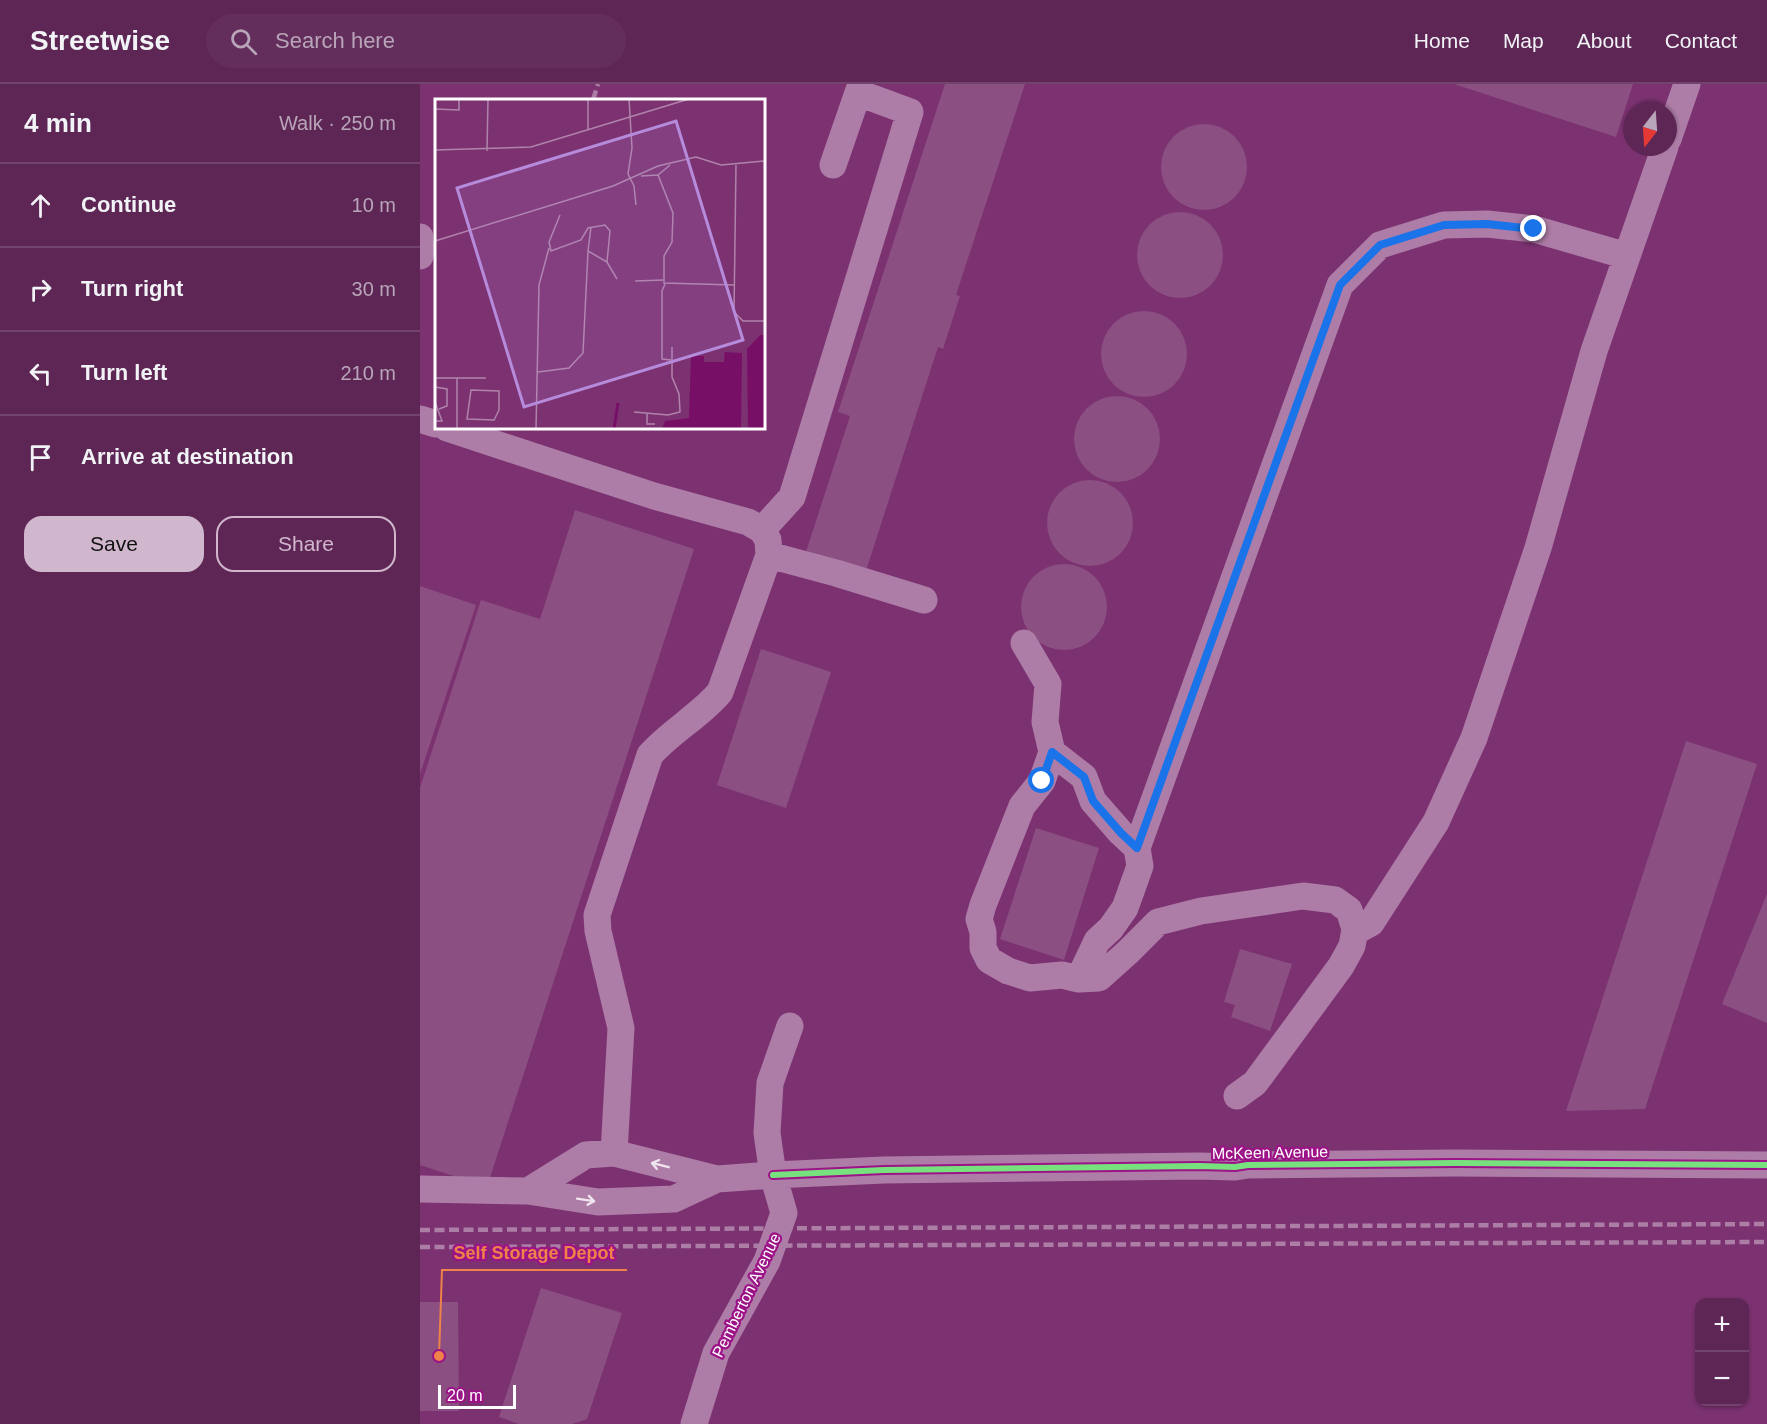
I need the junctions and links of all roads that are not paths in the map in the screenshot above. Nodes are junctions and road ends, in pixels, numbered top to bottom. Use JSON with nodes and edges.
{"nodes":[{"id":1,"x":1687,"y":84,"type":"edge"},
{"id":2,"x":860,"y":89,"type":"edge"},
{"id":3,"x":1677,"y":113,"type":"edge"},
{"id":4,"x":1662,"y":156,"type":"edge"},
{"id":5,"x":833,"y":165,"type":"dead end"},
{"id":6,"x":420,"y":237,"type":"edge"},
{"id":7,"x":420,"y":256,"type":"edge"},
{"id":8,"x":1627,"y":256,"type":"junction"},
{"id":9,"x":420,"y":419,"type":"edge"},
{"id":10,"x":435,"y":424,"type":"edge"},
{"id":11,"x":450,"y":429,"type":"edge"},
{"id":12,"x":765,"y":542,"type":"junction"},
{"id":13,"x":924,"y":600,"type":"dead end"},
{"id":14,"x":1024,"y":643,"type":"dead end"},
{"id":15,"x":1052,"y":752,"type":"junction"},
{"id":16,"x":1137,"y":848,"type":"junction"},
{"id":17,"x":1355,"y":929,"type":"junction"},
{"id":18,"x":1079,"y":979,"type":"junction"},
{"id":19,"x":790,"y":1026,"type":"dead end"},
{"id":20,"x":1237,"y":1096,"type":"dead end"},
{"id":21,"x":614,"y":1153,"type":"junction"},
{"id":22,"x":1767,"y":1165,"type":"edge"},
{"id":23,"x":773,"y":1175,"type":"junction"},
{"id":24,"x":717,"y":1179,"type":"junction"},
{"id":25,"x":420,"y":1189,"type":"edge"},
{"id":26,"x":528,"y":1191,"type":"junction"},
{"id":27,"x":694,"y":1424,"type":"edge"}],
"edges":[{"from":1,"to":3,"type":"street"},
{"from":2,"to":5,"type":"street"},
{"from":2,"to":12,"type":"street"},
{"from":4,"to":8,"type":"street"},
{"from":6,"to":7,"type":"street"},
{"from":8,"to":16,"type":"street"},
{"from":8,"to":17,"type":"street"},
{"from":9,"to":10,"type":"street"},
{"from":11,"to":12,"type":"street"},
{"from":12,"to":13,"type":"street"},
{"from":12,"to":21,"type":"street"},
{"from":14,"to":15,"type":"street"},
{"from":15,"to":16,"type":"street"},
{"from":15,"to":18,"type":"street"},
{"from":16,"to":18,"type":"street"},
{"from":17,"to":18,"type":"street"},
{"from":17,"to":20,"type":"street"},
{"from":19,"to":23,"type":"street","name":"Pemberton Avenue"},
{"from":24,"to":21,"type":"street","one_way":true},
{"from":21,"to":26,"type":"street"},
{"from":22,"to":23,"type":"street","name":"McKeen Avenue"},
{"from":23,"to":24,"type":"street","name":"McKeen Avenue"},
{"from":23,"to":27,"type":"street","name":"Pemberton Avenue"},
{"from":26,"to":24,"type":"street","one_way":true},
{"from":25,"to":26,"type":"street"}]}
